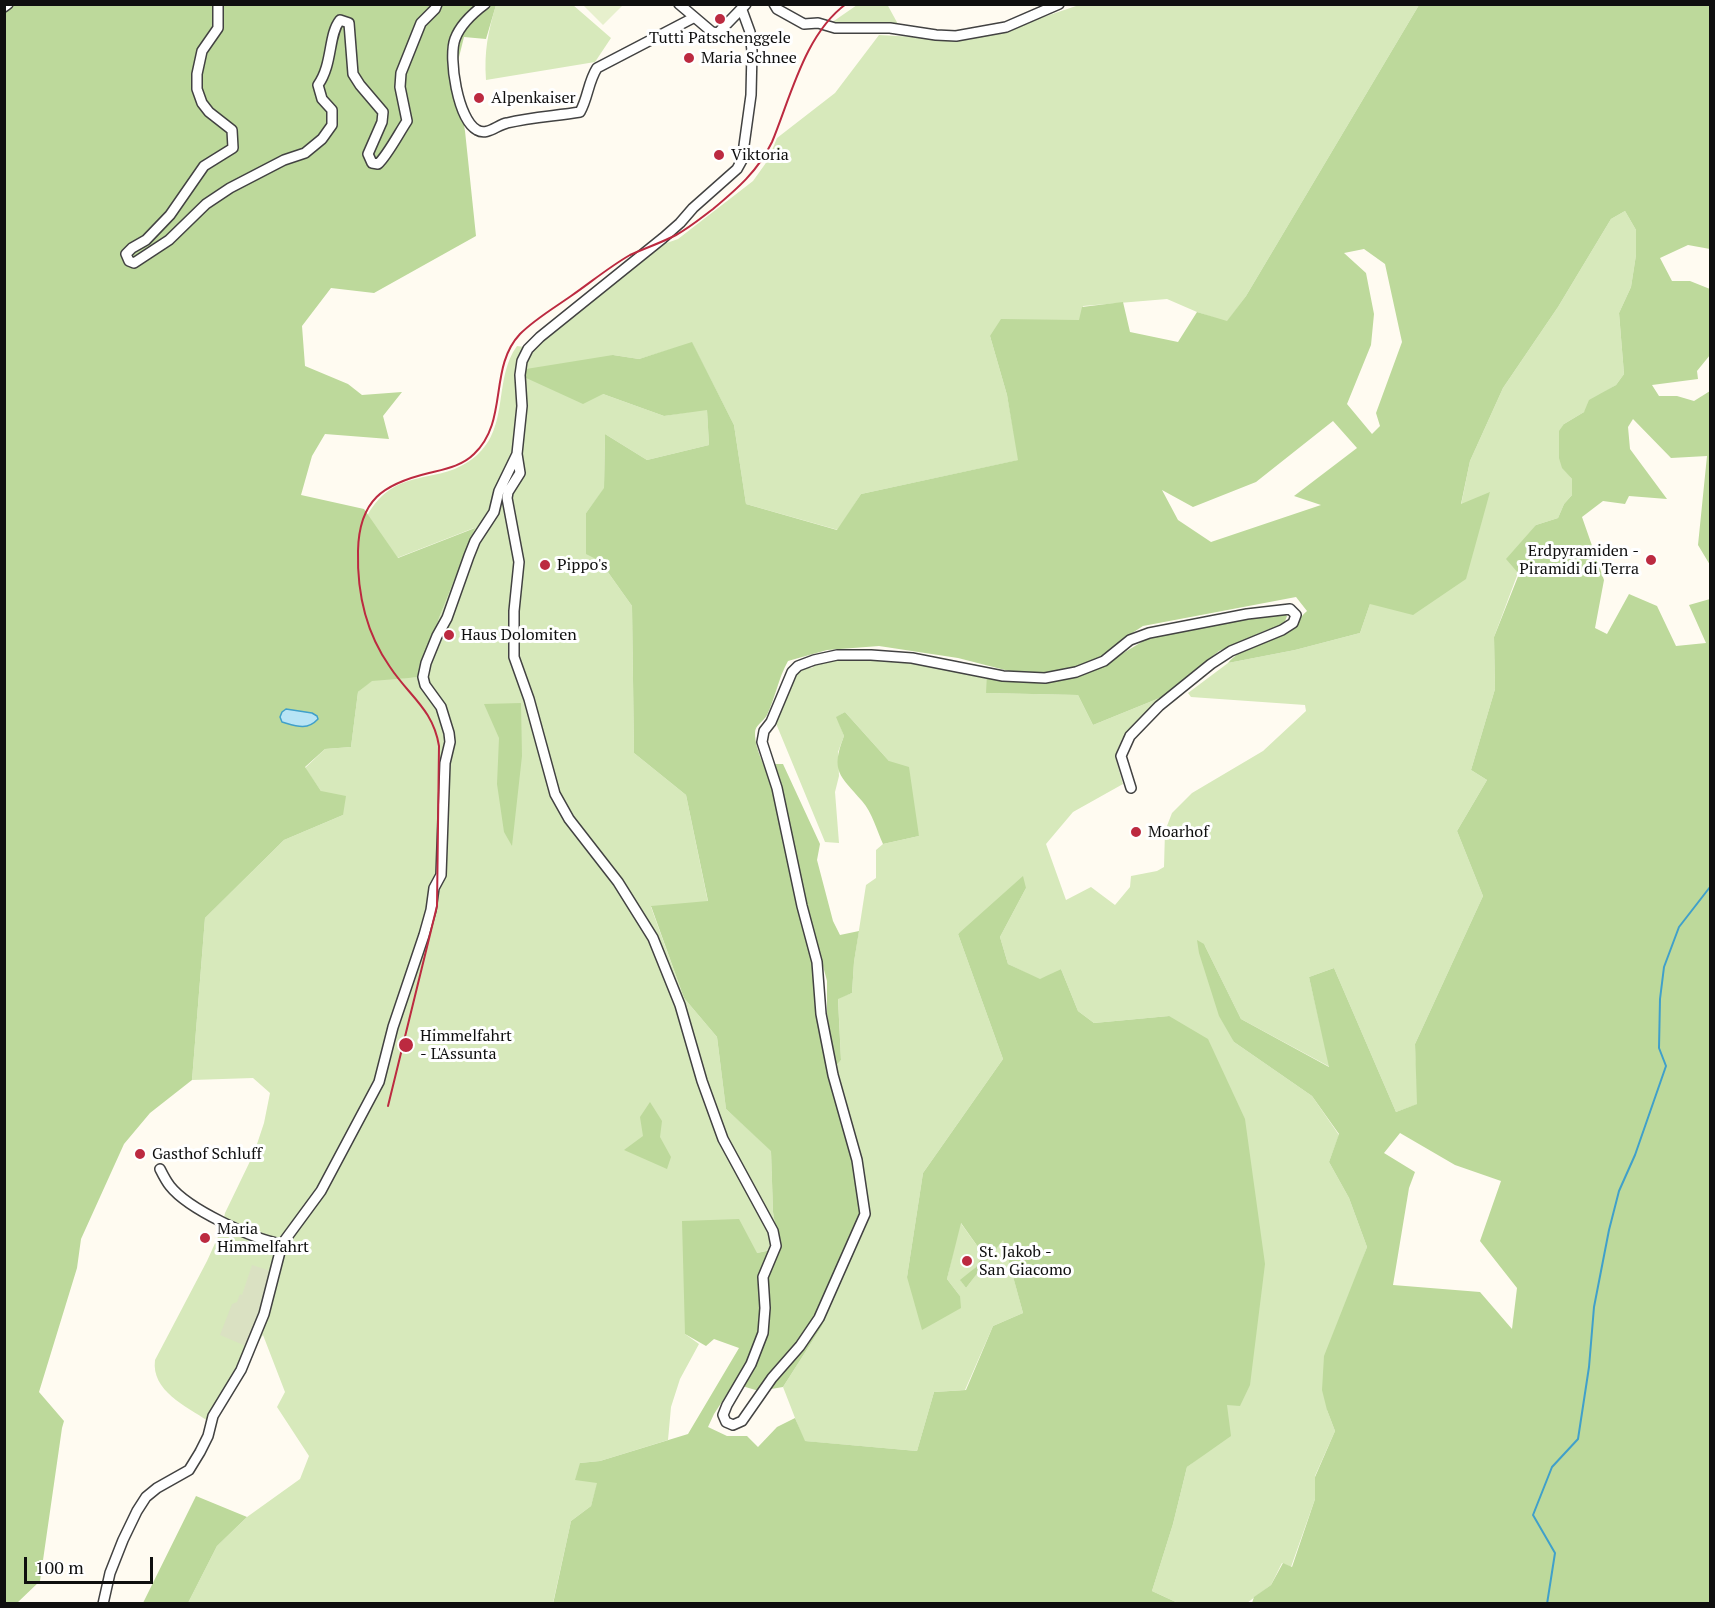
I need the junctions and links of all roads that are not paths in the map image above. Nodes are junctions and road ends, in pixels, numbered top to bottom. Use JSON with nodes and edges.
{"nodes":[{"id":1,"x":218,"y":4,"type":"edge"},
{"id":2,"x":437,"y":4,"type":"edge"},
{"id":3,"x":485,"y":4,"type":"edge"},
{"id":4,"x":679,"y":4,"type":"edge"},
{"id":5,"x":774,"y":4,"type":"edge"},
{"id":6,"x":1059,"y":4,"type":"edge"},
{"id":7,"x":744,"y":7,"type":"edge"},
{"id":8,"x":693,"y":18,"type":"junction"},
{"id":9,"x":517,"y":454,"type":"junction"},
{"id":10,"x":1131,"y":788,"type":"dead end"},
{"id":11,"x":160,"y":1169,"type":"dead end"},
{"id":12,"x":282,"y":1244,"type":"junction"},
{"id":13,"x":103,"y":1604,"type":"edge"}],
"edges":[{"from":1,"to":2,"type":"street"},
{"from":3,"to":8,"type":"street"},
{"from":4,"to":8,"type":"street"},
{"from":5,"to":6,"type":"street"},
{"from":7,"to":8,"type":"street"},
{"from":7,"to":9,"type":"street"},
{"from":9,"to":10,"type":"street"},
{"from":9,"to":12,"type":"street"},
{"from":11,"to":12,"type":"street"},
{"from":12,"to":13,"type":"street"}]}
